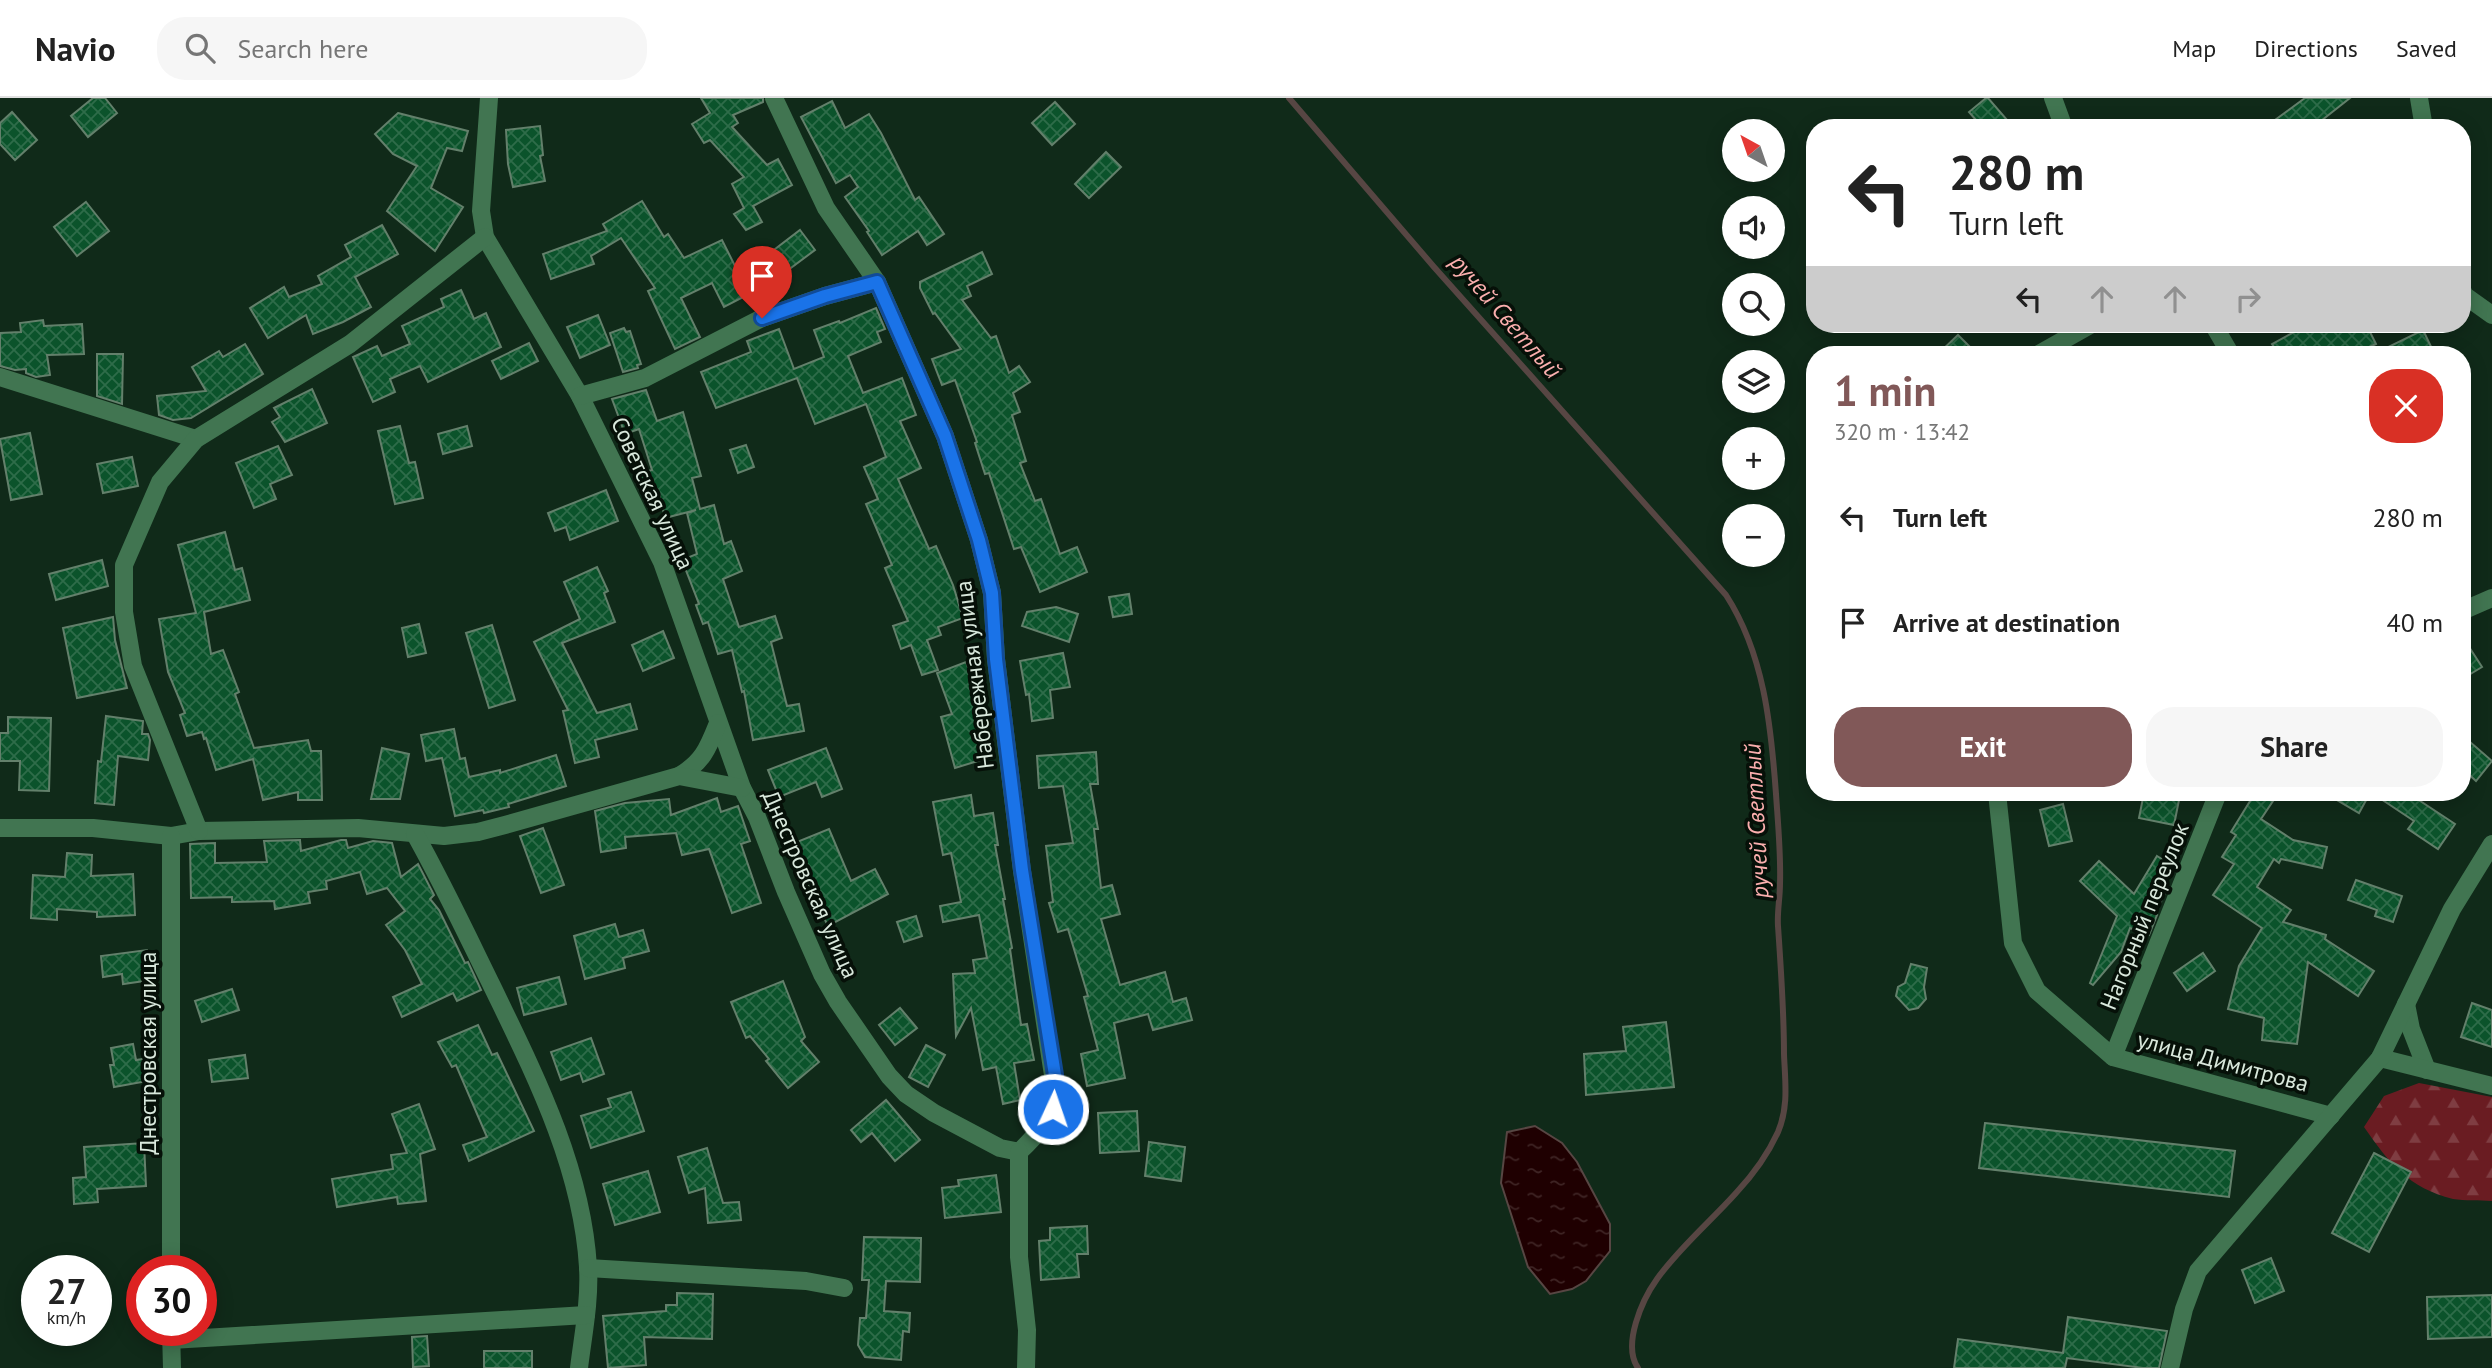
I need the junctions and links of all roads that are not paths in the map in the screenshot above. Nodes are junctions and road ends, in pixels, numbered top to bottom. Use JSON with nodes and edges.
{"nodes":[{"id":1,"x":489,"y":98,"type":"edge"},
{"id":2,"x":774,"y":98,"type":"edge"},
{"id":3,"x":2053,"y":98,"type":"edge"},
{"id":4,"x":2419,"y":98,"type":"edge"},
{"id":5,"x":2061,"y":119,"type":"edge"},
{"id":6,"x":2422,"y":119,"type":"edge"},
{"id":7,"x":485,"y":237,"type":"junction"},
{"id":8,"x":877,"y":282,"type":"junction"},
{"id":9,"x":2471,"y":299,"type":"edge"},
{"id":10,"x":2492,"y":315,"type":"edge"},
{"id":11,"x":2076,"y":333,"type":"edge"},
{"id":12,"x":2053,"y":346,"type":"edge"},
{"id":13,"x":0,"y":377,"type":"edge"},
{"id":14,"x":580,"y":396,"type":"junction"},
{"id":15,"x":196,"y":439,"type":"junction"},
{"id":16,"x":2492,"y":598,"type":"edge"},
{"id":17,"x":2471,"y":607,"type":"edge"},
{"id":18,"x":718,"y":723,"type":"junction"},
{"id":19,"x":679,"y":776,"type":"junction"},
{"id":20,"x":742,"y":788,"type":"junction"},
{"id":21,"x":1998,"y":801,"type":"edge"},
{"id":22,"x":2215,"y":801,"type":"edge"},
{"id":23,"x":0,"y":828,"type":"edge"},
{"id":24,"x":199,"y":831,"type":"junction"},
{"id":25,"x":415,"y":834,"type":"junction"},
{"id":26,"x":171,"y":836,"type":"junction"},
{"id":27,"x":2492,"y":844,"type":"edge"},
{"id":28,"x":2406,"y":1004,"type":"junction"},
{"id":29,"x":2113,"y":1057,"type":"junction"},
{"id":30,"x":2380,"y":1058,"type":"junction"},
{"id":31,"x":2427,"y":1070,"type":"junction"},
{"id":32,"x":2492,"y":1086,"type":"edge"},
{"id":33,"x":2331,"y":1116,"type":"junction"},
{"id":34,"x":1019,"y":1152,"type":"junction"},
{"id":35,"x":171,"y":1255,"type":"edge"},
{"id":36,"x":588,"y":1268,"type":"junction"},
{"id":37,"x":844,"y":1288,"type":"dead end"},
{"id":38,"x":586,"y":1315,"type":"junction"},
{"id":39,"x":217,"y":1333,"type":"edge"},
{"id":40,"x":171,"y":1346,"type":"edge"},
{"id":41,"x":172,"y":1368,"type":"edge"},
{"id":42,"x":579,"y":1368,"type":"edge"},
{"id":43,"x":1026,"y":1368,"type":"edge"},
{"id":44,"x":2170,"y":1368,"type":"edge"}],
"edges":[{"from":1,"to":7,"type":"street","name":"Советская улица"},
{"from":2,"to":8,"type":"street","name":"Набережная улица"},
{"from":3,"to":5,"type":"street"},
{"from":4,"to":6,"type":"street"},
{"from":7,"to":14,"type":"street","name":"Советская улица"},
{"from":7,"to":15,"type":"street"},
{"from":8,"to":14,"type":"street"},
{"from":8,"to":34,"type":"street","name":"Набережная улица"},
{"from":9,"to":10,"type":"street"},
{"from":11,"to":12,"type":"street"},
{"from":13,"to":15,"type":"street"},
{"from":14,"to":18,"type":"street","name":"Советская улица"},
{"from":15,"to":24,"type":"street"},
{"from":16,"to":17,"type":"street"},
{"from":18,"to":19,"type":"street"},
{"from":18,"to":20,"type":"street","name":"Советская улица"},
{"from":19,"to":20,"type":"street"},
{"from":19,"to":25,"type":"street"},
{"from":20,"to":34,"type":"street","name":"Днестровская улица"},
{"from":21,"to":29,"type":"street","name":"улица Димитрова"},
{"from":22,"to":29,"type":"street","name":"Нагорный переулок"},
{"from":23,"to":26,"type":"street"},
{"from":24,"to":25,"type":"street"},
{"from":24,"to":26,"type":"street"},
{"from":25,"to":36,"type":"street"},
{"from":26,"to":35,"type":"street","name":"Днестровская улица"},
{"from":27,"to":28,"type":"street","name":"улица Димитрова"},
{"from":28,"to":30,"type":"street","name":"улица Димитрова"},
{"from":28,"to":31,"type":"street"},
{"from":29,"to":33,"type":"street","name":"улица Димитрова"},
{"from":30,"to":31,"type":"street"},
{"from":30,"to":33,"type":"street","name":"улица Димитрова"},
{"from":31,"to":32,"type":"street"},
{"from":33,"to":44,"type":"street","name":"улица Димитрова"},
{"from":34,"to":43,"type":"street"},
{"from":36,"to":37,"type":"street"},
{"from":36,"to":38,"type":"street"},
{"from":38,"to":39,"type":"street"},
{"from":38,"to":42,"type":"street"},
{"from":40,"to":41,"type":"street"}]}
